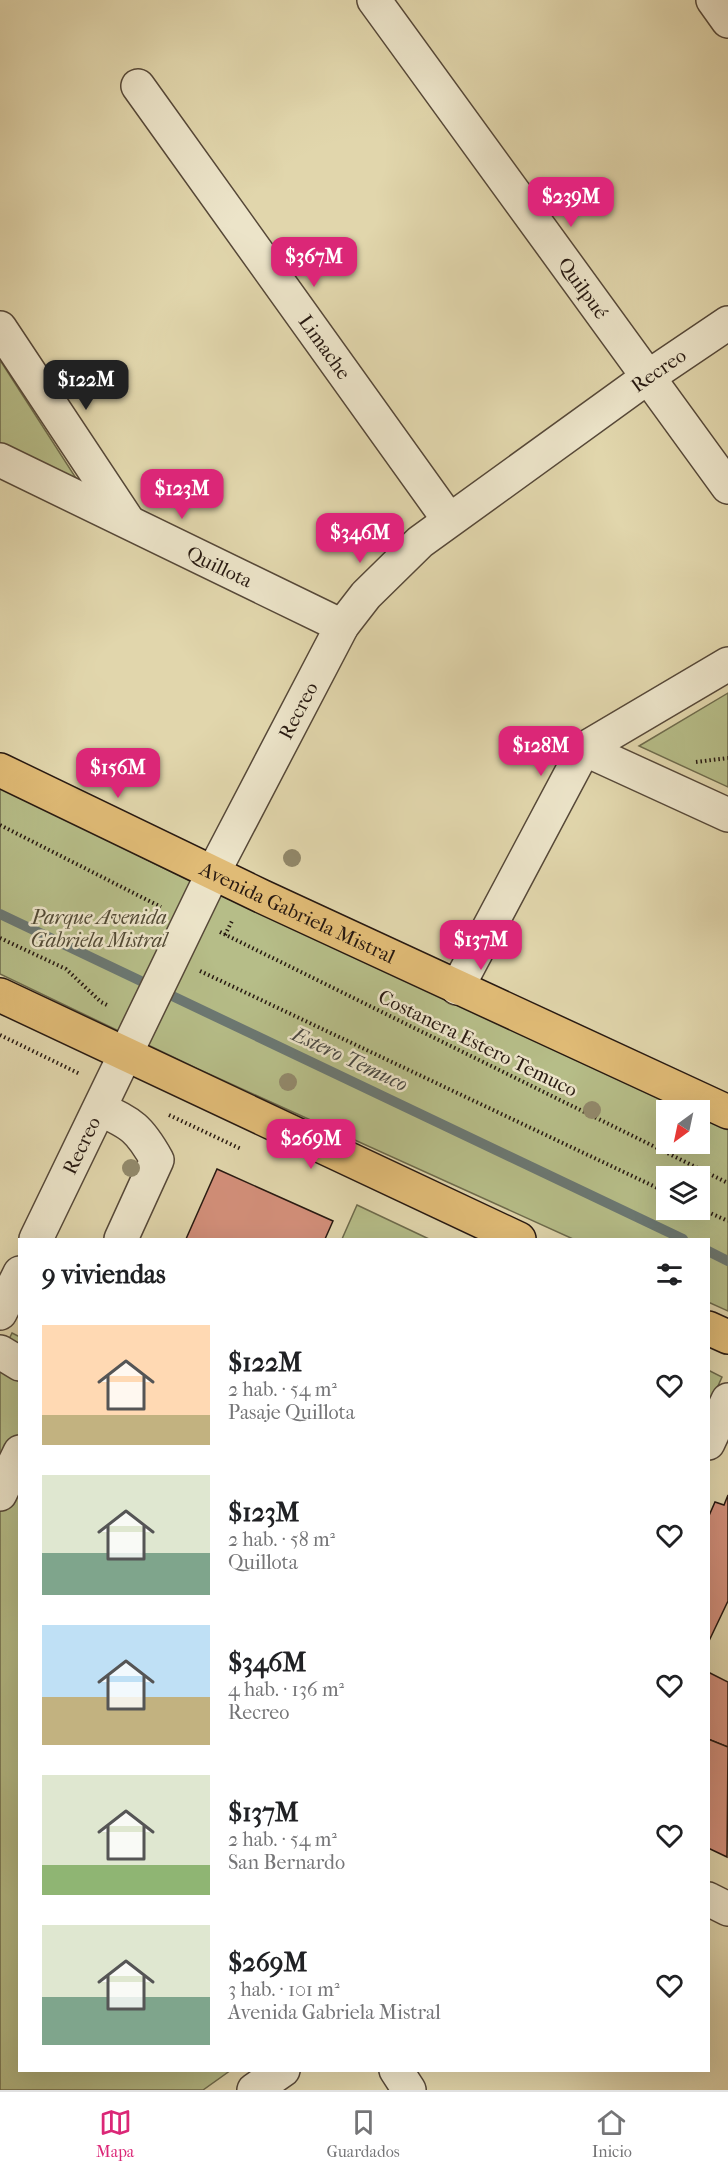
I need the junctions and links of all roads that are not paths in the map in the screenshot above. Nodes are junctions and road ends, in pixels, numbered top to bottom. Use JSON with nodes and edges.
{"nodes":[{"id":1,"x":374,"y":0,"type":"edge"},
{"id":2,"x":713,"y":0,"type":"edge"},
{"id":3,"x":728,"y":21,"type":"edge"},
{"id":4,"x":138,"y":86,"type":"dead end"},
{"id":5,"x":728,"y":323,"type":"edge"},
{"id":6,"x":0,"y":328,"type":"edge"},
{"id":7,"x":648,"y":377,"type":"junction"},
{"id":8,"x":0,"y":460,"type":"edge"},
{"id":9,"x":728,"y":487,"type":"edge"},
{"id":10,"x":449,"y":520,"type":"junction"},
{"id":11,"x":129,"y":522,"type":"junction"},
{"id":12,"x":342,"y":626,"type":"junction"},
{"id":13,"x":728,"y":664,"type":"edge"},
{"id":14,"x":584,"y":749,"type":"junction"},
{"id":15,"x":0,"y":770,"type":"edge"},
{"id":16,"x":728,"y":815,"type":"edge"},
{"id":17,"x":213,"y":873,"type":"junction"},
{"id":18,"x":457,"y":988,"type":"junction"},
{"id":19,"x":0,"y":995,"type":"edge"},
{"id":20,"x":131,"y":1043,"type":"junction"},
{"id":21,"x":100,"y":1109,"type":"junction"},
{"id":22,"x":728,"y":1112,"type":"edge"},
{"id":23,"x":36,"y":1238,"type":"edge"},
{"id":24,"x":121,"y":1238,"type":"edge"},
{"id":25,"x":517,"y":1238,"type":"edge"},
{"id":26,"x":18,"y":1278,"type":"edge"},
{"id":27,"x":6,"y":1308,"type":"edge"},
{"id":28,"x":710,"y":1329,"type":"edge"},
{"id":29,"x":728,"y":1337,"type":"edge"},
{"id":30,"x":0,"y":1352,"type":"edge"},
{"id":31,"x":18,"y":1363,"type":"edge"},
{"id":32,"x":728,"y":1400,"type":"edge"},
{"id":33,"x":710,"y":1439,"type":"edge"},
{"id":34,"x":18,"y":1456,"type":"edge"},
{"id":35,"x":0,"y":1494,"type":"edge"},
{"id":36,"x":710,"y":1900,"type":"edge"},
{"id":37,"x":728,"y":1909,"type":"edge"},
{"id":38,"x":280,"y":2072,"type":"edge"},
{"id":39,"x":397,"y":2072,"type":"edge"},
{"id":40,"x":254,"y":2090,"type":"edge"},
{"id":41,"x":410,"y":2090,"type":"edge"}],
"edges":[{"from":1,"to":7,"type":"street","name":"Quilpué"},
{"from":2,"to":3,"type":"street"},
{"from":4,"to":10,"type":"street","name":"Limache"},
{"from":5,"to":7,"type":"street","name":"Recreo"},
{"from":6,"to":11,"type":"street"},
{"from":7,"to":9,"type":"street","name":"Quilpué"},
{"from":7,"to":10,"type":"street","name":"Recreo"},
{"from":8,"to":11,"type":"street","name":"Quillota"},
{"from":10,"to":12,"type":"street","name":"Recreo"},
{"from":11,"to":12,"type":"street","name":"Quillota"},
{"from":12,"to":17,"type":"street","name":"Recreo"},
{"from":13,"to":14,"type":"street"},
{"from":14,"to":16,"type":"street"},
{"from":14,"to":18,"type":"street"},
{"from":15,"to":17,"type":"main road","name":"Avenida Gabriela Mistral"},
{"from":17,"to":18,"type":"main road","name":"Avenida Gabriela Mistral"},
{"from":17,"to":20,"type":"street","name":"Recreo"},
{"from":18,"to":22,"type":"main road","name":"Avenida Gabriela Mistral"},
{"from":19,"to":20,"type":"main road"},
{"from":20,"to":21,"type":"street","name":"Recreo"},
{"from":20,"to":25,"type":"main road"},
{"from":21,"to":23,"type":"street","name":"Recreo"},
{"from":21,"to":24,"type":"street"},
{"from":26,"to":27,"type":"street"},
{"from":28,"to":29,"type":"main road"},
{"from":30,"to":31,"type":"street"},
{"from":32,"to":33,"type":"street"},
{"from":34,"to":35,"type":"street"},
{"from":36,"to":37,"type":"street"},
{"from":38,"to":40,"type":"street"},
{"from":39,"to":41,"type":"street"}]}
